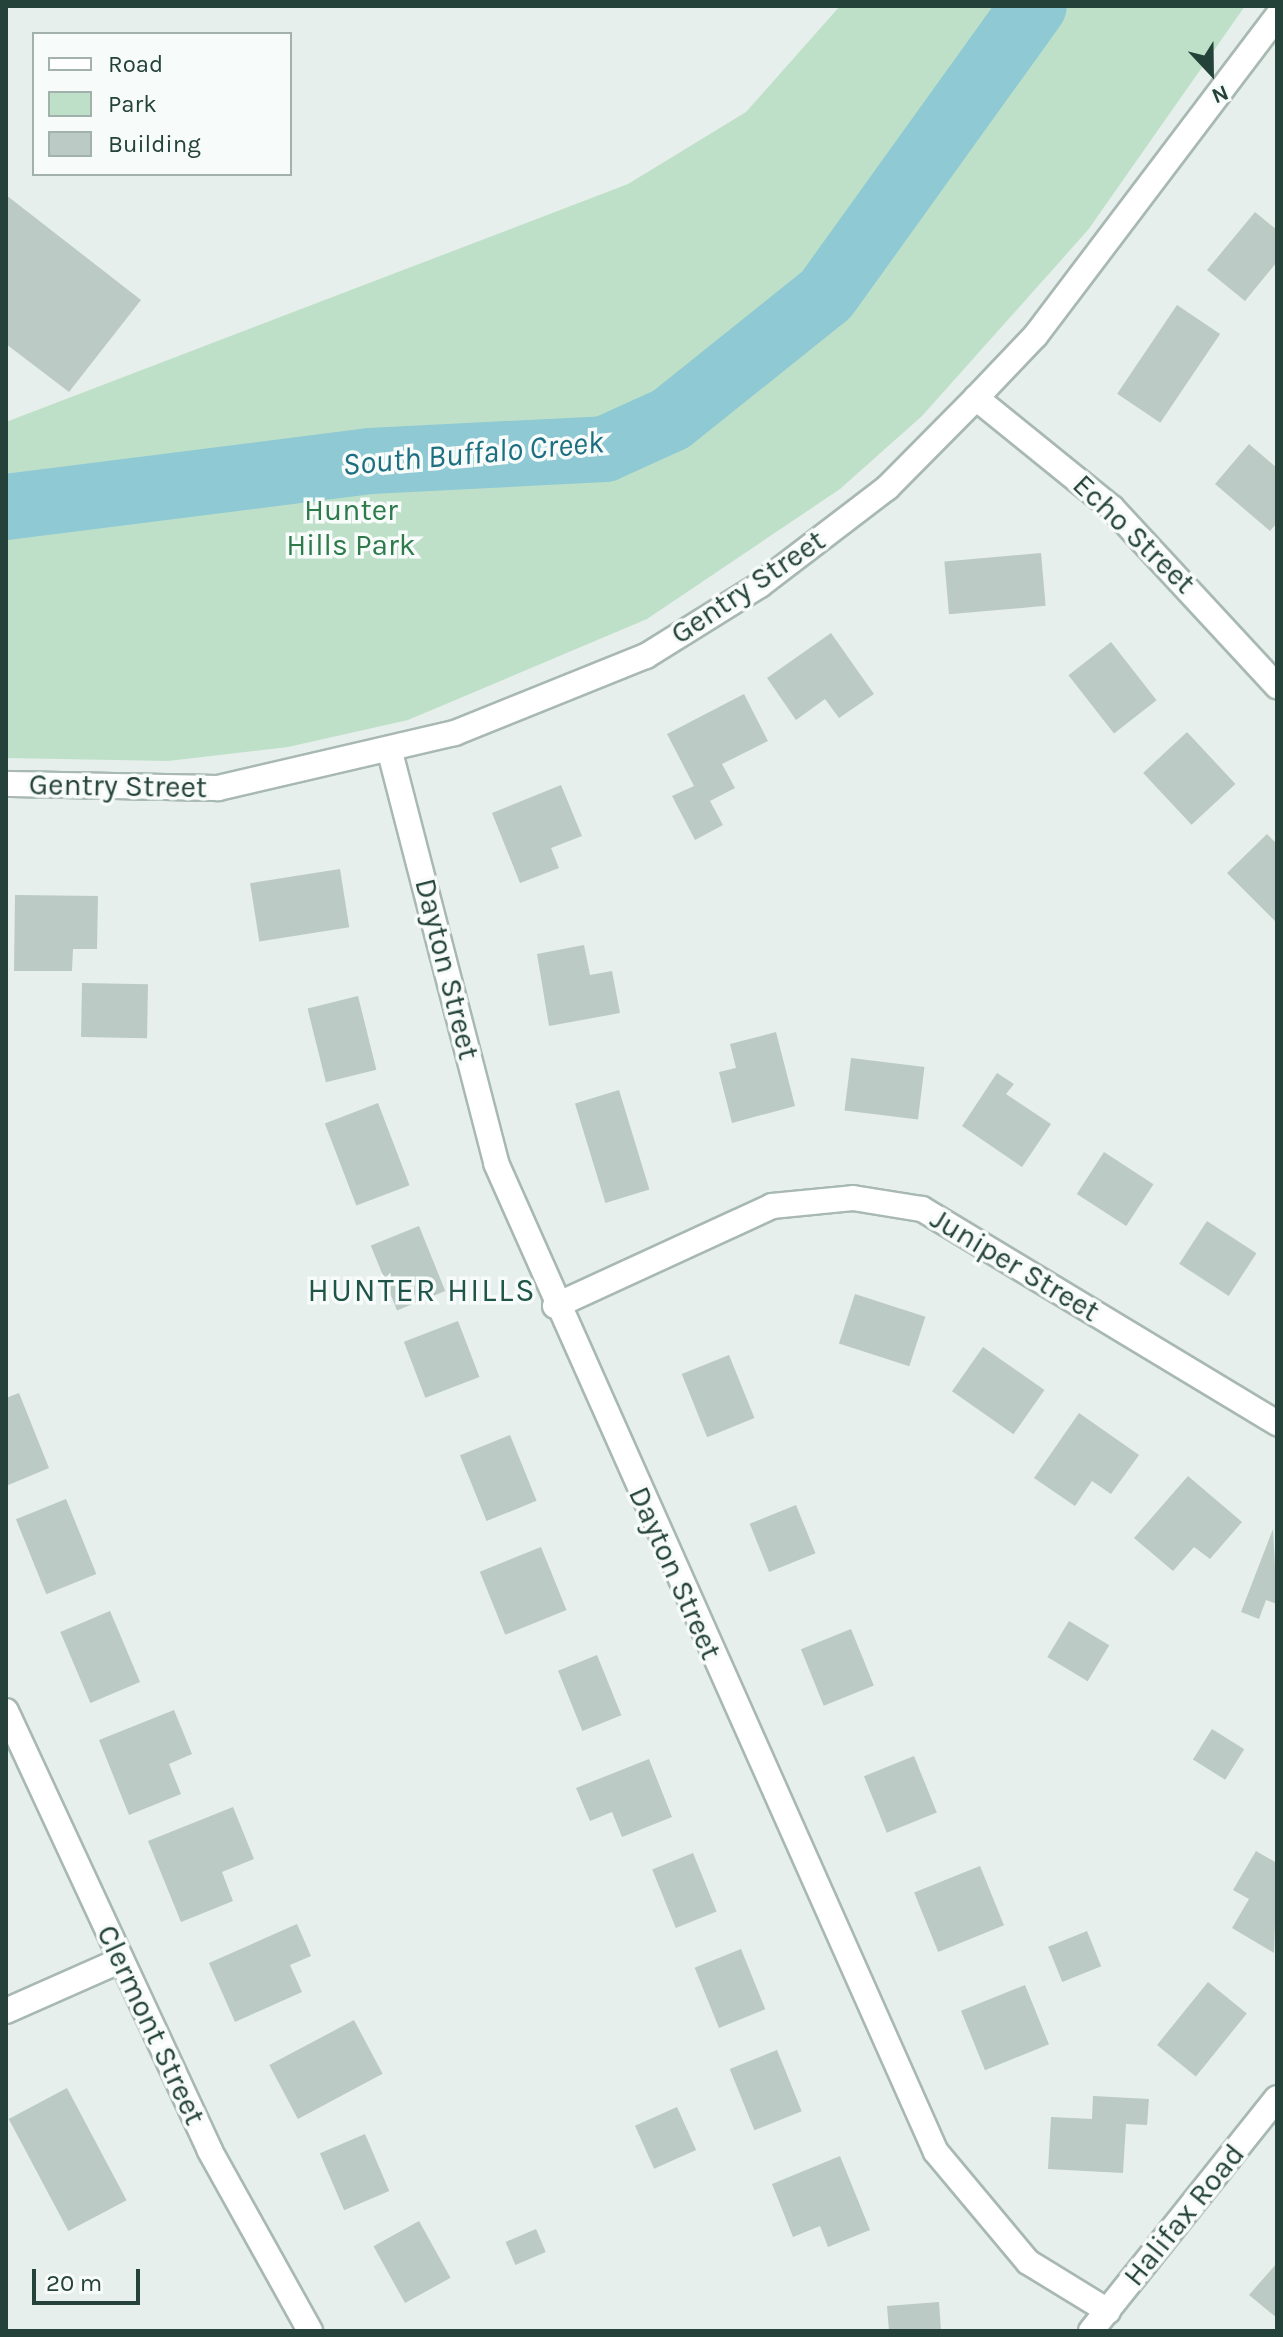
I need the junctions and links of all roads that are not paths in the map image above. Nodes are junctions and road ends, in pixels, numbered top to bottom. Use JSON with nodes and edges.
{"nodes":[{"id":1,"x":1277,"y":16,"type":"edge"},
{"id":2,"x":976,"y":398,"type":"junction"},
{"id":3,"x":1277,"y":686,"type":"edge"},
{"id":4,"x":390,"y":752,"type":"junction"},
{"id":5,"x":6,"y":784,"type":"edge"},
{"id":6,"x":555,"y":1306,"type":"junction"},
{"id":7,"x":1277,"y":1423,"type":"edge"},
{"id":8,"x":6,"y":1711,"type":"edge"},
{"id":9,"x":121,"y":1960,"type":"junction"},
{"id":10,"x":6,"y":2011,"type":"edge"},
{"id":11,"x":1277,"y":2098,"type":"edge"},
{"id":12,"x":1108,"y":2311,"type":"junction"},
{"id":13,"x":310,"y":2331,"type":"edge"},
{"id":14,"x":1091,"y":2331,"type":"edge"}],
"edges":[{"from":1,"to":2,"type":"street","name":"Gentry Street"},
{"from":2,"to":3,"type":"street","name":"Echo Street"},
{"from":2,"to":4,"type":"street","name":"Gentry Street"},
{"from":4,"to":5,"type":"street","name":"Gentry Street"},
{"from":4,"to":6,"type":"street","name":"Dayton Street"},
{"from":6,"to":7,"type":"street","name":"Juniper Street"},
{"from":6,"to":12,"type":"street","name":"Dayton Street"},
{"from":8,"to":9,"type":"street","name":"Clermont Street"},
{"from":9,"to":10,"type":"street"},
{"from":9,"to":13,"type":"street","name":"Clermont Street"},
{"from":11,"to":12,"type":"street","name":"Halifax Road"},
{"from":12,"to":14,"type":"street","name":"Halifax Road"}]}
